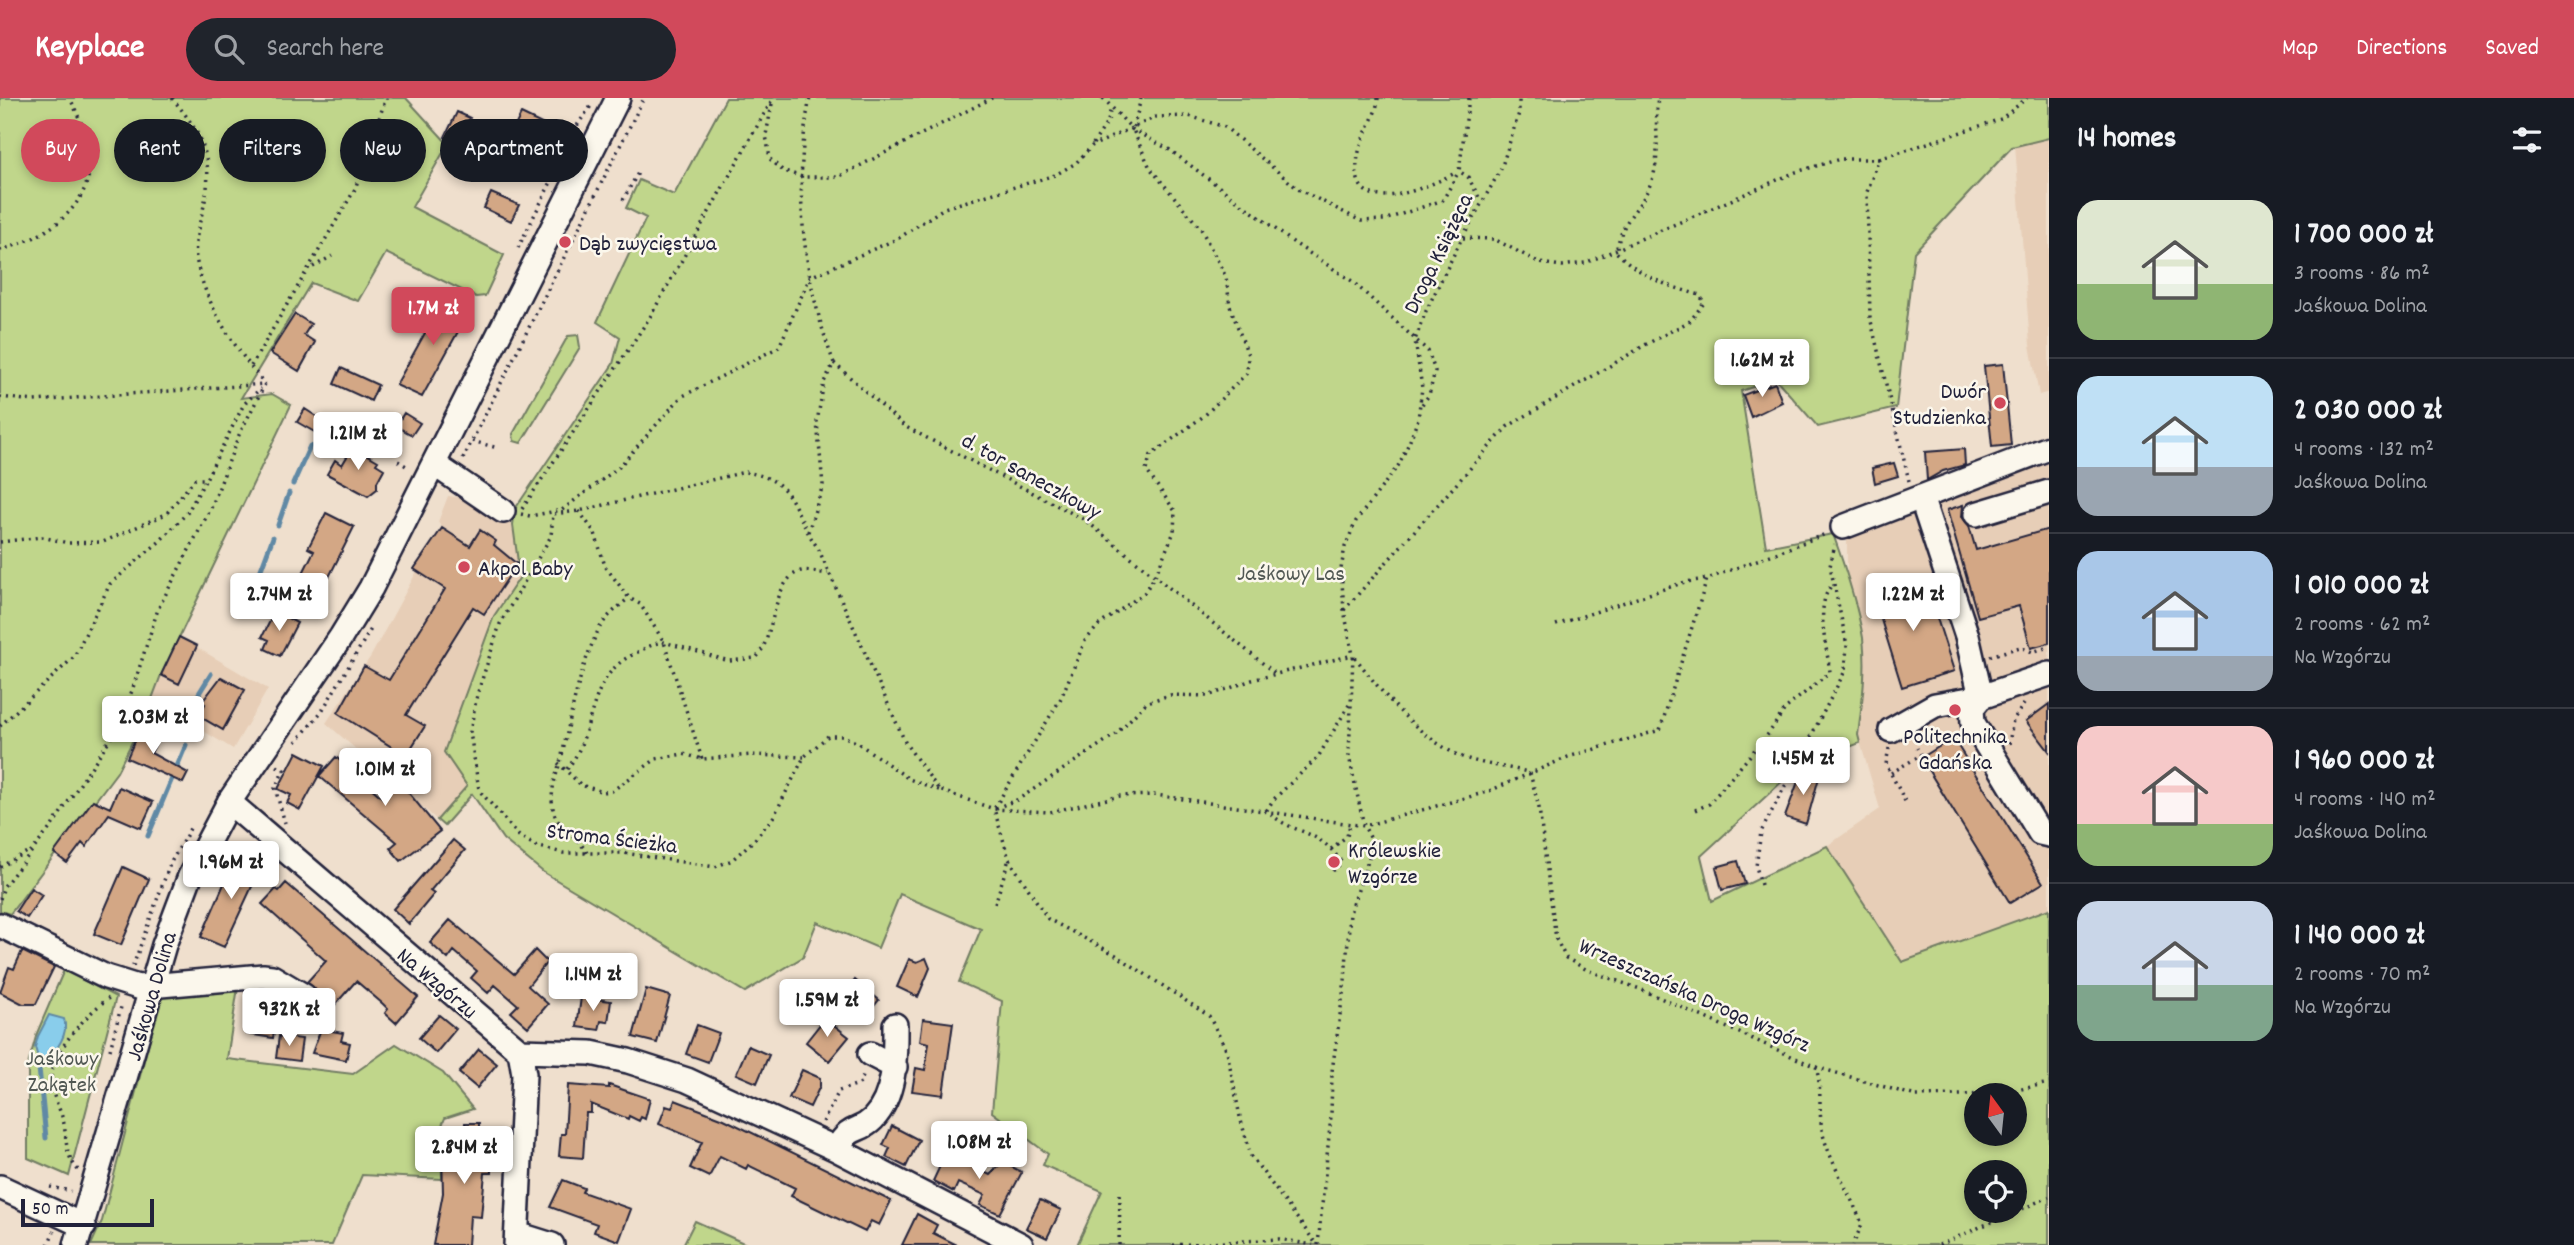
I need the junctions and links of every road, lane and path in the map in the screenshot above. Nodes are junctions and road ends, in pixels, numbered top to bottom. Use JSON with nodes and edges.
{"nodes":[{"id":1,"x":70,"y":98,"type":"edge"},
{"id":2,"x":172,"y":98,"type":"edge"},
{"id":3,"x":386,"y":98,"type":"edge"},
{"id":4,"x":644,"y":98,"type":"edge"},
{"id":5,"x":773,"y":98,"type":"edge"},
{"id":6,"x":810,"y":98,"type":"edge"},
{"id":7,"x":992,"y":98,"type":"edge"},
{"id":8,"x":1103,"y":98,"type":"edge"},
{"id":9,"x":1141,"y":98,"type":"edge"},
{"id":10,"x":1378,"y":98,"type":"edge"},
{"id":11,"x":1469,"y":98,"type":"edge"},
{"id":12,"x":1519,"y":98,"type":"edge"},
{"id":13,"x":1658,"y":98,"type":"edge"},
{"id":14,"x":2027,"y":98,"type":"edge"},
{"id":15,"x":607,"y":101,"type":"edge"},
{"id":16,"x":1111,"y":107,"type":"junction"},
{"id":17,"x":582,"y":119,"type":"edge"},
{"id":18,"x":1133,"y":130,"type":"junction"},
{"id":19,"x":1092,"y":146,"type":"junction"},
{"id":20,"x":1879,"y":159,"type":"junction"},
{"id":21,"x":639,"y":171,"type":"dead end"},
{"id":22,"x":1459,"y":172,"type":"junction"},
{"id":23,"x":802,"y":177,"type":"junction"},
{"id":24,"x":551,"y":182,"type":"edge"},
{"id":25,"x":623,"y":200,"type":"dead end"},
{"id":26,"x":1481,"y":201,"type":"junction"},
{"id":27,"x":1462,"y":238,"type":"junction"},
{"id":28,"x":0,"y":250,"type":"edge"},
{"id":29,"x":1616,"y":252,"type":"junction"},
{"id":30,"x":332,"y":256,"type":"dead end"},
{"id":31,"x":512,"y":260,"type":"dead end"},
{"id":32,"x":311,"y":268,"type":"junction"},
{"id":33,"x":810,"y":277,"type":"junction"},
{"id":34,"x":1415,"y":340,"type":"junction"},
{"id":35,"x":834,"y":363,"type":"junction"},
{"id":36,"x":251,"y":366,"type":"junction"},
{"id":37,"x":265,"y":384,"type":"junction"},
{"id":38,"x":0,"y":397,"type":"edge"},
{"id":39,"x":1419,"y":409,"type":"junction"},
{"id":40,"x":472,"y":441,"type":"junction"},
{"id":41,"x":498,"y":448,"type":"dead end"},
{"id":42,"x":2049,"y":448,"type":"edge"},
{"id":43,"x":466,"y":453,"type":"dead end"},
{"id":44,"x":398,"y":461,"type":"dead end"},
{"id":45,"x":434,"y":464,"type":"junction"},
{"id":46,"x":404,"y":473,"type":"dead end"},
{"id":47,"x":206,"y":479,"type":"junction"},
{"id":48,"x":2049,"y":492,"type":"edge"},
{"id":49,"x":1922,"y":497,"type":"junction"},
{"id":50,"x":579,"y":511,"type":"junction"},
{"id":51,"x":511,"y":512,"type":"junction"},
{"id":52,"x":553,"y":514,"type":"junction"},
{"id":53,"x":1976,"y":514,"type":"dead end"},
{"id":54,"x":1843,"y":527,"type":"junction"},
{"id":55,"x":808,"y":534,"type":"junction"},
{"id":56,"x":0,"y":542,"type":"edge"},
{"id":57,"x":829,"y":573,"type":"junction"},
{"id":58,"x":1155,"y":576,"type":"junction"},
{"id":59,"x":1707,"y":579,"type":"junction"},
{"id":60,"x":1832,"y":585,"type":"junction"},
{"id":61,"x":629,"y":598,"type":"junction"},
{"id":62,"x":1344,"y":610,"type":"junction"},
{"id":63,"x":1556,"y":625,"type":"dead end"},
{"id":64,"x":664,"y":642,"type":"junction"},
{"id":65,"x":2049,"y":647,"type":"edge"},
{"id":66,"x":1353,"y":655,"type":"junction"},
{"id":67,"x":1985,"y":657,"type":"dead end"},
{"id":68,"x":1276,"y":674,"type":"junction"},
{"id":69,"x":2049,"y":674,"type":"edge"},
{"id":70,"x":1981,"y":697,"type":"junction"},
{"id":71,"x":142,"y":701,"type":"dead end"},
{"id":72,"x":1351,"y":702,"type":"junction"},
{"id":73,"x":2026,"y":702,"type":"dead end"},
{"id":74,"x":152,"y":707,"type":"dead end"},
{"id":75,"x":0,"y":726,"type":"edge"},
{"id":76,"x":1891,"y":730,"type":"joint"},
{"id":77,"x":1917,"y":748,"type":"dead end"},
{"id":78,"x":804,"y":757,"type":"junction"},
{"id":79,"x":702,"y":759,"type":"junction"},
{"id":80,"x":558,"y":763,"type":"junction"},
{"id":81,"x":276,"y":766,"type":"dead end"},
{"id":82,"x":567,"y":769,"type":"junction"},
{"id":83,"x":2002,"y":770,"type":"junction"},
{"id":84,"x":1530,"y":773,"type":"junction"},
{"id":85,"x":1891,"y":773,"type":"junction"},
{"id":86,"x":939,"y":790,"type":"junction"},
{"id":87,"x":229,"y":802,"type":"junction"},
{"id":88,"x":1906,"y":803,"type":"dead end"},
{"id":89,"x":993,"y":809,"type":"junction"},
{"id":90,"x":1267,"y":810,"type":"junction"},
{"id":91,"x":1695,"y":810,"type":"dead end"},
{"id":92,"x":1350,"y":825,"type":"junction"},
{"id":93,"x":1364,"y":826,"type":"junction"},
{"id":94,"x":288,"y":833,"type":"dead end"},
{"id":95,"x":2049,"y":835,"type":"edge"},
{"id":96,"x":1331,"y":849,"type":"junction"},
{"id":97,"x":29,"y":851,"type":"junction"},
{"id":98,"x":587,"y":853,"type":"junction"},
{"id":99,"x":1009,"y":859,"type":"junction"},
{"id":100,"x":1333,"y":862,"type":"dead end"},
{"id":101,"x":0,"y":867,"type":"edge"},
{"id":102,"x":1762,"y":885,"type":"dead end"},
{"id":103,"x":0,"y":899,"type":"edge"},
{"id":104,"x":995,"y":904,"type":"dead end"},
{"id":105,"x":0,"y":925,"type":"edge"},
{"id":106,"x":151,"y":986,"type":"junction"},
{"id":107,"x":116,"y":994,"type":"dead end"},
{"id":108,"x":304,"y":996,"type":"dead end"},
{"id":109,"x":895,"y":1025,"type":"dead end"},
{"id":110,"x":520,"y":1051,"type":"junction"},
{"id":111,"x":870,"y":1054,"type":"dead end"},
{"id":112,"x":895,"y":1067,"type":"junction"},
{"id":113,"x":1816,"y":1067,"type":"junction"},
{"id":114,"x":2049,"y":1083,"type":"edge"},
{"id":115,"x":836,"y":1149,"type":"junction"},
{"id":116,"x":80,"y":1171,"type":"dead end"},
{"id":117,"x":0,"y":1188,"type":"edge"},
{"id":118,"x":1120,"y":1193,"type":"dead end"},
{"id":119,"x":2049,"y":1197,"type":"edge"},
{"id":120,"x":80,"y":1236,"type":"edge"},
{"id":121,"x":517,"y":1240,"type":"edge"},
{"id":122,"x":1193,"y":1242,"type":"junction"},
{"id":123,"x":552,"y":1245,"type":"edge"},
{"id":124,"x":1021,"y":1245,"type":"edge"},
{"id":125,"x":1119,"y":1245,"type":"edge"},
{"id":126,"x":1173,"y":1245,"type":"edge"},
{"id":127,"x":1187,"y":1245,"type":"edge"},
{"id":128,"x":1316,"y":1245,"type":"edge"},
{"id":129,"x":1853,"y":1245,"type":"edge"},
{"id":130,"x":1939,"y":1245,"type":"edge"}],
"edges":[{"from":1,"to":28,"type":"path"},
{"from":2,"to":36,"type":"path"},
{"from":3,"to":32,"type":"path"},
{"from":4,"to":40,"type":"path"},
{"from":5,"to":23,"type":"path"},
{"from":5,"to":51,"type":"path"},
{"from":6,"to":23,"type":"path"},
{"from":7,"to":23,"type":"path"},
{"from":8,"to":16,"type":"path"},
{"from":9,"to":18,"type":"path"},
{"from":10,"to":22,"type":"path"},
{"from":11,"to":22,"type":"path"},
{"from":12,"to":26,"type":"path","name":"Droga Książęca"},
{"from":13,"to":29,"type":"path"},
{"from":14,"to":20,"type":"path"},
{"from":15,"to":17,"type":"path"},
{"from":15,"to":45,"type":"street","name":"Jaśkowa Dolina"},
{"from":16,"to":18,"type":"path"},
{"from":16,"to":19,"type":"path"},
{"from":18,"to":19,"type":"path"},
{"from":18,"to":22,"type":"path"},
{"from":18,"to":34,"type":"path"},
{"from":18,"to":58,"type":"path"},
{"from":19,"to":33,"type":"path"},
{"from":20,"to":29,"type":"path"},
{"from":20,"to":49,"type":"path"},
{"from":21,"to":25,"type":"path"},
{"from":22,"to":26,"type":"path"},
{"from":23,"to":33,"type":"path"},
{"from":24,"to":31,"type":"path"},
{"from":26,"to":27,"type":"path","name":"Droga Książęca"},
{"from":27,"to":29,"type":"path"},
{"from":27,"to":34,"type":"path","name":"Droga Książęca"},
{"from":29,"to":62,"type":"path"},
{"from":30,"to":32,"type":"path"},
{"from":32,"to":36,"type":"path"},
{"from":33,"to":35,"type":"path"},
{"from":33,"to":52,"type":"path"},
{"from":34,"to":39,"type":"path","name":"Droga Książęca"},
{"from":34,"to":39,"type":"path"},
{"from":35,"to":55,"type":"path"},
{"from":35,"to":58,"type":"path","name":"d. tor saneczkowy"},
{"from":36,"to":37,"type":"path"},
{"from":37,"to":38,"type":"path"},
{"from":37,"to":47,"type":"path"},
{"from":37,"to":97,"type":"path"},
{"from":39,"to":62,"type":"path","name":"Droga Książęca"},
{"from":40,"to":41,"type":"path"},
{"from":40,"to":43,"type":"path"},
{"from":42,"to":49,"type":"street"},
{"from":44,"to":46,"type":"path"},
{"from":45,"to":51,"type":"street"},
{"from":45,"to":87,"type":"street","name":"Jaśkowa Dolina"},
{"from":47,"to":56,"type":"path"},
{"from":47,"to":75,"type":"path"},
{"from":48,"to":53,"type":"street"},
{"from":49,"to":54,"type":"street"},
{"from":49,"to":70,"type":"street"},
{"from":50,"to":52,"type":"path"},
{"from":50,"to":55,"type":"path"},
{"from":50,"to":61,"type":"path"},
{"from":51,"to":52,"type":"path"},
{"from":52,"to":98,"type":"path","name":"Stroma Ścieżka"},
{"from":54,"to":59,"type":"path"},
{"from":54,"to":60,"type":"path"},
{"from":55,"to":57,"type":"path"},
{"from":57,"to":64,"type":"path"},
{"from":57,"to":86,"type":"path"},
{"from":58,"to":68,"type":"path","name":"d. tor saneczkowy"},
{"from":58,"to":89,"type":"path"},
{"from":59,"to":63,"type":"path"},
{"from":59,"to":84,"type":"path"},
{"from":60,"to":91,"type":"path"},
{"from":60,"to":102,"type":"path"},
{"from":61,"to":64,"type":"path"},
{"from":61,"to":80,"type":"path"},
{"from":62,"to":66,"type":"path","name":"Droga Książęca"},
{"from":64,"to":79,"type":"path"},
{"from":64,"to":82,"type":"path"},
{"from":65,"to":67,"type":"path"},
{"from":66,"to":68,"type":"path"},
{"from":66,"to":72,"type":"path","name":"Droga Książęca"},
{"from":66,"to":84,"type":"path"},
{"from":68,"to":89,"type":"path"},
{"from":69,"to":70,"type":"street"},
{"from":70,"to":76,"type":"street"},
{"from":70,"to":83,"type":"street"},
{"from":71,"to":74,"type":"path"},
{"from":72,"to":90,"type":"path"},
{"from":72,"to":93,"type":"path","name":"Droga Książęca"},
{"from":73,"to":83,"type":"path"},
{"from":76,"to":85,"type":"path"},
{"from":77,"to":85,"type":"path"},
{"from":78,"to":79,"type":"path"},
{"from":78,"to":86,"type":"path","name":"Stroma Ścieżka"},
{"from":78,"to":98,"type":"path","name":"Stroma Ścieżka"},
{"from":79,"to":82,"type":"path"},
{"from":80,"to":82,"type":"path"},
{"from":80,"to":98,"type":"path"},
{"from":81,"to":94,"type":"path"},
{"from":83,"to":95,"type":"street"},
{"from":84,"to":93,"type":"path"},
{"from":84,"to":113,"type":"path","name":"Wrzeszczańska Droga Wzgórz"},
{"from":85,"to":88,"type":"path"},
{"from":86,"to":89,"type":"path","name":"Stroma Ścieżka"},
{"from":87,"to":106,"type":"street","name":"Jaśkowa Dolina"},
{"from":87,"to":110,"type":"street","name":"Na Wzgórzu"},
{"from":89,"to":90,"type":"path","name":"Stroma Ścieżka"},
{"from":89,"to":99,"type":"path"},
{"from":90,"to":92,"type":"path","name":"Stroma Ścieżka"},
{"from":90,"to":96,"type":"path"},
{"from":92,"to":93,"type":"path","name":"Stroma Ścieżka"},
{"from":92,"to":96,"type":"path"},
{"from":93,"to":128,"type":"path","name":"Droga Książęca"},
{"from":96,"to":100,"type":"path"},
{"from":97,"to":101,"type":"path"},
{"from":97,"to":103,"type":"path"},
{"from":99,"to":104,"type":"path"},
{"from":99,"to":128,"type":"path"},
{"from":105,"to":106,"type":"street"},
{"from":106,"to":108,"type":"street"},
{"from":106,"to":120,"type":"street","name":"Jaśkowa Dolina"},
{"from":107,"to":116,"type":"path"},
{"from":109,"to":112,"type":"street"},
{"from":110,"to":115,"type":"street"},
{"from":110,"to":121,"type":"street"},
{"from":111,"to":112,"type":"street"},
{"from":112,"to":115,"type":"street"},
{"from":113,"to":114,"type":"path"},
{"from":113,"to":129,"type":"path","name":"Wrzeszczańska Droga Wzgórz"},
{"from":115,"to":124,"type":"street"},
{"from":117,"to":120,"type":"street"},
{"from":118,"to":125,"type":"path"},
{"from":119,"to":130,"type":"path"},
{"from":121,"to":123,"type":"street"},
{"from":122,"to":126,"type":"path"},
{"from":122,"to":127,"type":"path"},
{"from":122,"to":128,"type":"path"}]}
